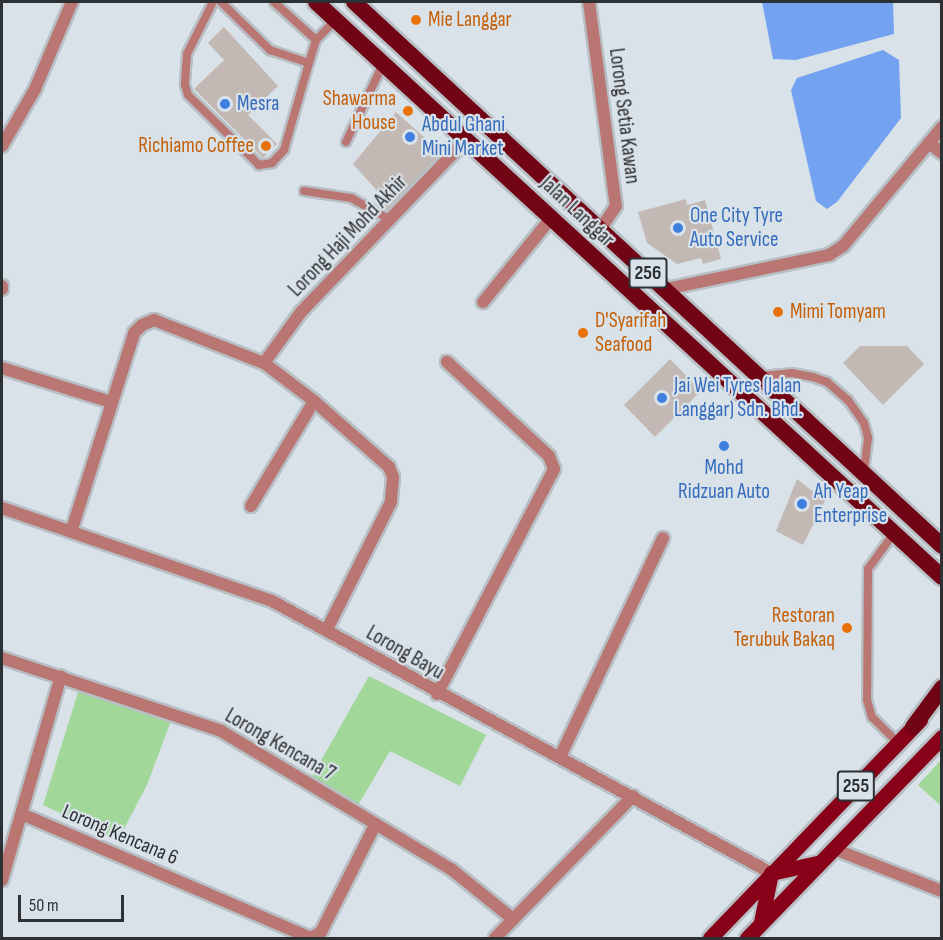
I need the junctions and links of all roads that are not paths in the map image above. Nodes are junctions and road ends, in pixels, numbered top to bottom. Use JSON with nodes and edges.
{"nodes":[{"id":1,"x":72,"y":2,"type":"edge"},
{"id":2,"x":213,"y":2,"type":"edge"},
{"id":3,"x":221,"y":2,"type":"edge"},
{"id":4,"x":274,"y":2,"type":"edge"},
{"id":5,"x":316,"y":2,"type":"edge"},
{"id":6,"x":354,"y":2,"type":"edge"},
{"id":7,"x":589,"y":2,"type":"edge"},
{"id":8,"x":335,"y":20,"type":"junction"},
{"id":9,"x":316,"y":40,"type":"junction"},
{"id":10,"x":309,"y":63,"type":"junction"},
{"id":11,"x":383,"y":64,"type":"junction"},
{"id":12,"x":942,"y":127,"type":"edge"},
{"id":13,"x":466,"y":140,"type":"junction"},
{"id":14,"x":346,"y":142,"type":"dead end"},
{"id":15,"x":929,"y":143,"type":"junction"},
{"id":16,"x":2,"y":146,"type":"edge"},
{"id":17,"x":942,"y":153,"type":"edge"},
{"id":18,"x":304,"y":192,"type":"dead end"},
{"id":19,"x":551,"y":218,"type":"junction"},
{"id":20,"x":391,"y":219,"type":"junction"},
{"id":21,"x":600,"y":230,"type":"junction"},
{"id":22,"x":666,"y":289,"type":"junction"},
{"id":23,"x":483,"y":302,"type":"dead end"},
{"id":24,"x":447,"y":362,"type":"dead end"},
{"id":25,"x":264,"y":363,"type":"junction"},
{"id":26,"x":2,"y":368,"type":"edge"},
{"id":27,"x":758,"y":376,"type":"junction"},
{"id":28,"x":314,"y":401,"type":"junction"},
{"id":29,"x":111,"y":402,"type":"junction"},
{"id":30,"x":864,"y":474,"type":"junction"},
{"id":31,"x":251,"y":506,"type":"dead end"},
{"id":32,"x":2,"y":508,"type":"edge"},
{"id":33,"x":72,"y":529,"type":"junction"},
{"id":34,"x":894,"y":533,"type":"junction"},
{"id":35,"x":663,"y":538,"type":"dead end"},
{"id":36,"x":942,"y":546,"type":"edge"},
{"id":37,"x":942,"y":577,"type":"edge"},
{"id":38,"x":326,"y":631,"type":"junction"},
{"id":39,"x":2,"y":658,"type":"edge"},
{"id":40,"x":61,"y":676,"type":"junction"},
{"id":41,"x":942,"y":688,"type":"edge"},
{"id":42,"x":437,"y":694,"type":"junction"},
{"id":43,"x":942,"y":698,"type":"edge"},
{"id":44,"x":914,"y":727,"type":"junction"},
{"id":45,"x":942,"y":737,"type":"edge"},
{"id":46,"x":898,"y":743,"type":"junction"},
{"id":47,"x":560,"y":757,"type":"junction"},
{"id":48,"x":633,"y":796,"type":"junction"},
{"id":49,"x":24,"y":815,"type":"junction"},
{"id":50,"x":375,"y":825,"type":"junction"},
{"id":51,"x":834,"y":849,"type":"junction"},
{"id":52,"x":822,"y":861,"type":"junction"},
{"id":53,"x":771,"y":873,"type":"junction"},
{"id":54,"x":2,"y":880,"type":"edge"},
{"id":55,"x":942,"y":891,"type":"edge"},
{"id":56,"x":513,"y":919,"type":"junction"},
{"id":57,"x":760,"y":925,"type":"junction"},
{"id":58,"x":495,"y":939,"type":"edge"},
{"id":59,"x":710,"y":939,"type":"edge"},
{"id":60,"x":747,"y":939,"type":"edge"}],
"edges":[{"from":1,"to":16,"type":"street"},
{"from":2,"to":10,"type":"lane"},
{"from":3,"to":10,"type":"lane"},
{"from":4,"to":9,"type":"lane"},
{"from":5,"to":8,"type":"highway","name":"Jalan Langgar","number":"256"},
{"from":6,"to":21,"type":"highway","name":"Jalan Langgar","number":"256"},
{"from":7,"to":21,"type":"street","name":"Lorong Setia Kawan"},
{"from":8,"to":9,"type":"lane"},
{"from":8,"to":11,"type":"highway","name":"Jalan Langgar","number":"256"},
{"from":9,"to":10,"type":"lane"},
{"from":11,"to":13,"type":"highway","name":"Jalan Langgar","number":"256"},
{"from":11,"to":14,"type":"lane"},
{"from":12,"to":15,"type":"street"},
{"from":13,"to":19,"type":"highway","name":"Jalan Langgar","number":"256"},
{"from":13,"to":20,"type":"street","name":"Lorong Haji Mohd Akhir"},
{"from":15,"to":17,"type":"street"},
{"from":15,"to":22,"type":"street"},
{"from":18,"to":20,"type":"lane"},
{"from":19,"to":23,"type":"street"},
{"from":19,"to":34,"type":"highway","name":"Jalan Langgar","number":"256"},
{"from":20,"to":25,"type":"street","name":"Lorong Haji Mohd Akhir"},
{"from":21,"to":22,"type":"highway","name":"Jalan Langgar","number":"256"},
{"from":22,"to":27,"type":"highway","name":"Jalan Langgar","number":"256"},
{"from":24,"to":42,"type":"street"},
{"from":25,"to":28,"type":"street"},
{"from":25,"to":29,"type":"street"},
{"from":26,"to":29,"type":"street"},
{"from":27,"to":30,"type":"highway","name":"Jalan Langgar","number":"256"},
{"from":27,"to":30,"type":"lane"},
{"from":28,"to":31,"type":"street"},
{"from":28,"to":38,"type":"street"},
{"from":29,"to":33,"type":"street"},
{"from":30,"to":36,"type":"highway","name":"Jalan Langgar","number":"256"},
{"from":32,"to":33,"type":"street","name":"Lorong Bayu"},
{"from":33,"to":38,"type":"street","name":"Lorong Bayu"},
{"from":34,"to":37,"type":"highway","name":"Jalan Langgar","number":"256"},
{"from":34,"to":46,"type":"lane"},
{"from":35,"to":47,"type":"street"},
{"from":38,"to":42,"type":"street","name":"Lorong Bayu"},
{"from":39,"to":40,"type":"street","name":"Lorong Kencana 7"},
{"from":40,"to":49,"type":"street"},
{"from":40,"to":50,"type":"street","name":"Lorong Kencana 7"},
{"from":41,"to":44,"type":"highway"},
{"from":42,"to":47,"type":"street","name":"Lorong Bayu"},
{"from":43,"to":44,"type":"main road","number":"255"},
{"from":44,"to":46,"type":"main road","number":"255"},
{"from":45,"to":51,"type":"main road","number":"255"},
{"from":46,"to":53,"type":"main road","number":"255"},
{"from":47,"to":48,"type":"street","name":"Lorong Bayu"},
{"from":48,"to":53,"type":"street","name":"Lorong Bayu"},
{"from":48,"to":56,"type":"street"},
{"from":49,"to":50,"type":"street","name":"Lorong Kencana 6"},
{"from":49,"to":54,"type":"street"},
{"from":50,"to":56,"type":"street","name":"Lorong Kencana 7"},
{"from":51,"to":52,"type":"main road","number":"255"},
{"from":51,"to":55,"type":"street"},
{"from":52,"to":53,"type":"main road"},
{"from":52,"to":57,"type":"main road","number":"255"},
{"from":53,"to":57,"type":"main road"},
{"from":53,"to":59,"type":"main road","number":"255"},
{"from":56,"to":58,"type":"street"},
{"from":57,"to":60,"type":"main road","number":"255"}]}
